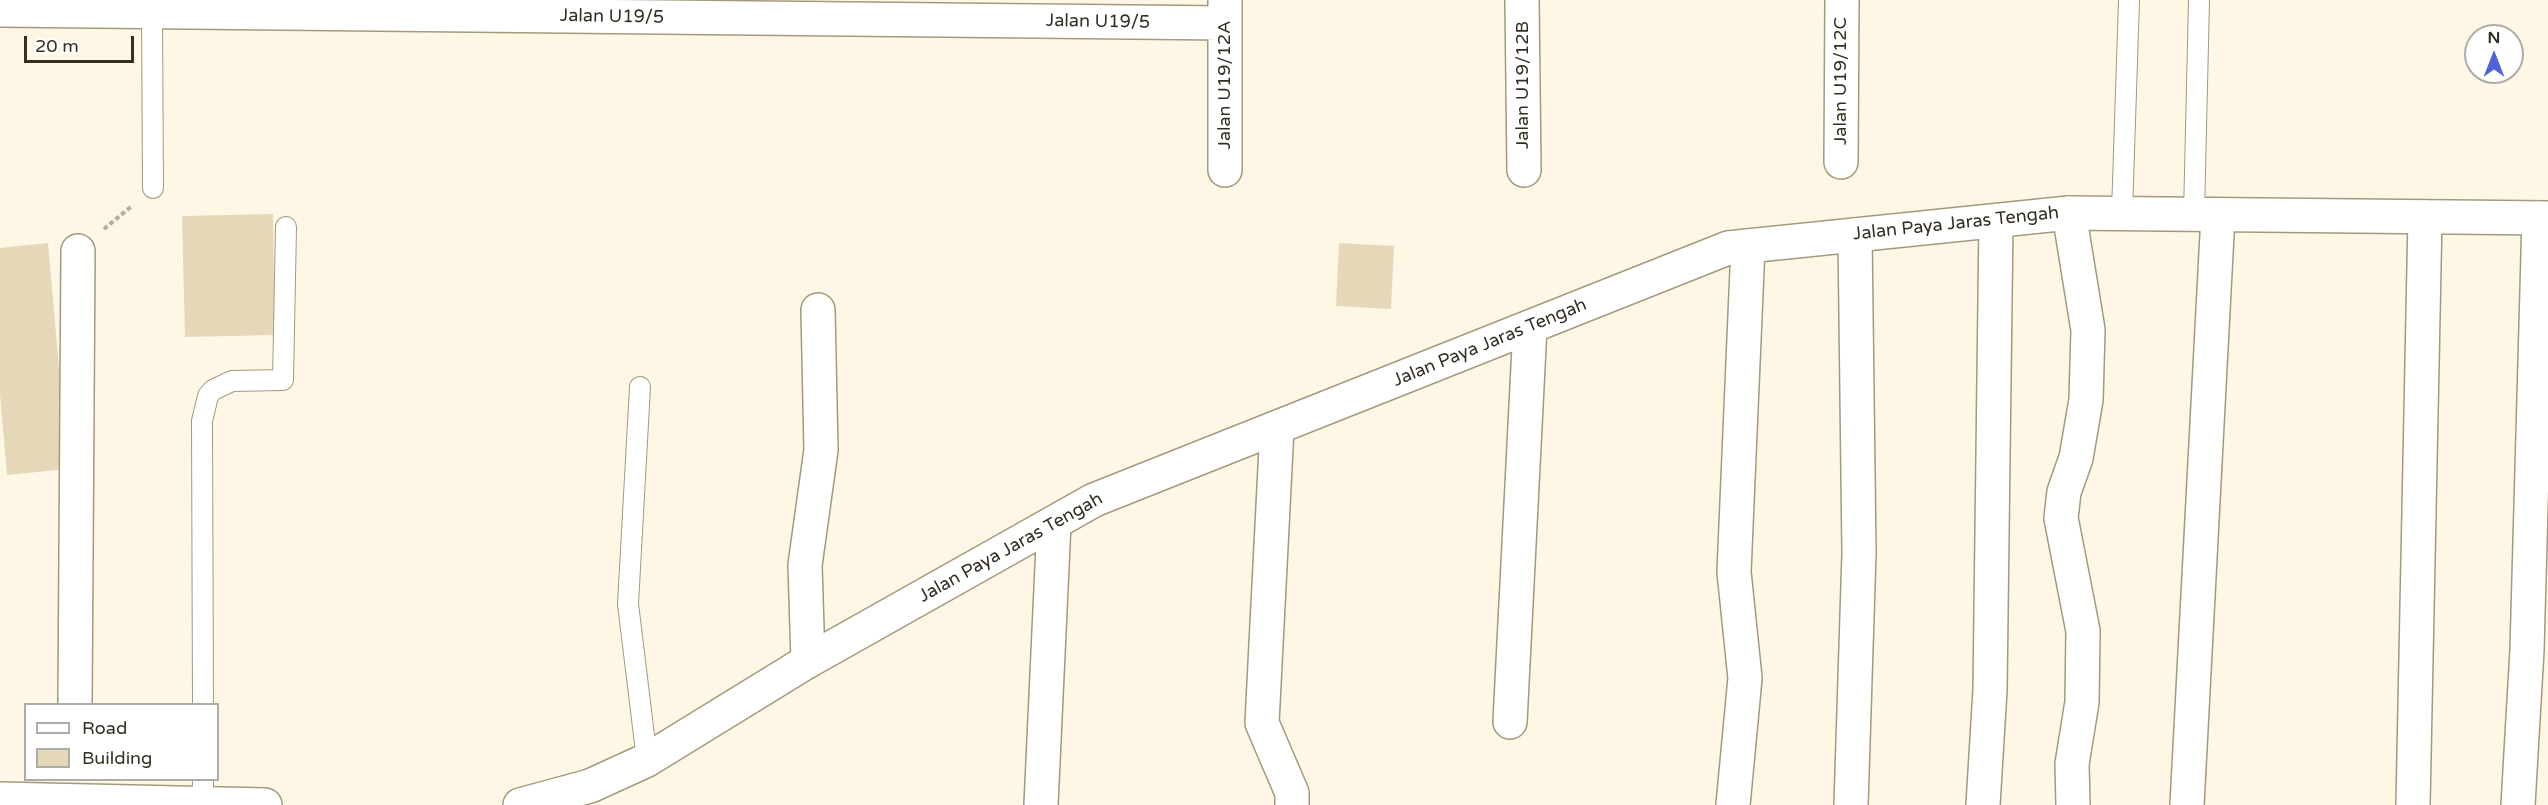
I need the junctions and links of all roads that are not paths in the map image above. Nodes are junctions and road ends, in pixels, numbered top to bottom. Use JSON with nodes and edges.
{"nodes":[{"id":1,"x":1522,"y":0,"type":"edge"},
{"id":2,"x":1842,"y":0,"type":"edge"},
{"id":3,"x":2128,"y":0,"type":"edge"},
{"id":4,"x":2199,"y":0,"type":"edge"},
{"id":5,"x":351,"y":7,"type":"edge"},
{"id":6,"x":688,"y":9,"type":"edge"},
{"id":7,"x":0,"y":10,"type":"edge"},
{"id":8,"x":152,"y":11,"type":"junction"},
{"id":9,"x":1225,"y":12,"type":"edge"},
{"id":10,"x":1841,"y":162,"type":"dead end"},
{"id":11,"x":1226,"y":170,"type":"dead end"},
{"id":12,"x":1524,"y":170,"type":"dead end"},
{"id":13,"x":153,"y":189,"type":"road end"},
{"id":14,"x":2069,"y":213,"type":"junction"},
{"id":15,"x":2122,"y":213,"type":"junction"},
{"id":16,"x":2206,"y":215,"type":"junction"},
{"id":17,"x":2425,"y":217,"type":"junction"},
{"id":18,"x":2544,"y":218,"type":"edge"},
{"id":19,"x":1996,"y":221,"type":"junction"},
{"id":20,"x":286,"y":227,"type":"dead end"},
{"id":21,"x":1855,"y":235,"type":"junction"},
{"id":22,"x":1748,"y":246,"type":"junction"},
{"id":23,"x":78,"y":251,"type":"road end"},
{"id":24,"x":818,"y":310,"type":"dead end"},
{"id":25,"x":1530,"y":327,"type":"junction"},
{"id":26,"x":640,"y":387,"type":"dead end"},
{"id":27,"x":1277,"y":428,"type":"junction"},
{"id":28,"x":1054,"y":523,"type":"junction"},
{"id":29,"x":808,"y":661,"type":"junction"},
{"id":30,"x":75,"y":703,"type":"edge"},
{"id":31,"x":203,"y":703,"type":"edge"},
{"id":32,"x":1510,"y":722,"type":"dead end"},
{"id":33,"x":648,"y":760,"type":"junction"},
{"id":34,"x":74,"y":790,"type":"edge"},
{"id":35,"x":203,"y":791,"type":"edge"},
{"id":36,"x":0,"y":799,"type":"edge"},
{"id":37,"x":264,"y":805,"type":"edge"},
{"id":38,"x":520,"y":805,"type":"edge"},
{"id":39,"x":1041,"y":805,"type":"edge"},
{"id":40,"x":1292,"y":805,"type":"edge"},
{"id":41,"x":1733,"y":805,"type":"edge"},
{"id":42,"x":1851,"y":805,"type":"edge"},
{"id":43,"x":1983,"y":805,"type":"edge"},
{"id":44,"x":2073,"y":805,"type":"edge"},
{"id":45,"x":2187,"y":805,"type":"edge"},
{"id":46,"x":2413,"y":805,"type":"edge"},
{"id":47,"x":2518,"y":805,"type":"edge"}],
"edges":[{"from":1,"to":12,"type":"street","name":"Jalan U19/12B"},
{"from":2,"to":10,"type":"street","name":"Jalan U19/12C"},
{"from":3,"to":15,"type":"lane"},
{"from":4,"to":16,"type":"lane"},
{"from":5,"to":6,"type":"street","name":"Jalan U19/5"},
{"from":5,"to":8,"type":"street","name":"Jalan U19/5"},
{"from":6,"to":9,"type":"street","name":"Jalan U19/5"},
{"from":7,"to":8,"type":"street","name":"Jalan U19/5"},
{"from":8,"to":13,"type":"lane"},
{"from":9,"to":11,"type":"street","name":"Jalan U19/12A"},
{"from":14,"to":15,"type":"street","name":"Jalan Paya Jaras Tengah"},
{"from":14,"to":19,"type":"street","name":"Jalan Paya Jaras Tengah"},
{"from":14,"to":44,"type":"street"},
{"from":15,"to":16,"type":"street","name":"Jalan Paya Jaras Tengah"},
{"from":16,"to":17,"type":"street","name":"Jalan Paya Jaras Tengah"},
{"from":16,"to":45,"type":"street"},
{"from":17,"to":18,"type":"street","name":"Jalan Paya Jaras Tengah"},
{"from":17,"to":46,"type":"street"},
{"from":18,"to":47,"type":"street"},
{"from":19,"to":21,"type":"street","name":"Jalan Paya Jaras Tengah"},
{"from":19,"to":43,"type":"street"},
{"from":20,"to":31,"type":"lane"},
{"from":21,"to":22,"type":"street","name":"Jalan Paya Jaras Tengah"},
{"from":21,"to":42,"type":"street"},
{"from":22,"to":25,"type":"street","name":"Jalan Paya Jaras Tengah"},
{"from":22,"to":41,"type":"street"},
{"from":23,"to":30,"type":"street"},
{"from":24,"to":29,"type":"street"},
{"from":25,"to":27,"type":"street","name":"Jalan Paya Jaras Tengah"},
{"from":25,"to":32,"type":"street"},
{"from":26,"to":33,"type":"lane"},
{"from":27,"to":28,"type":"street","name":"Jalan Paya Jaras Tengah"},
{"from":27,"to":40,"type":"street"},
{"from":28,"to":29,"type":"street","name":"Jalan Paya Jaras Tengah"},
{"from":28,"to":39,"type":"street"},
{"from":29,"to":33,"type":"street","name":"Jalan Paya Jaras Tengah"},
{"from":33,"to":38,"type":"street","name":"Jalan Paya Jaras Tengah"},
{"from":34,"to":35,"type":"street"},
{"from":34,"to":36,"type":"street"},
{"from":35,"to":37,"type":"street"}]}
